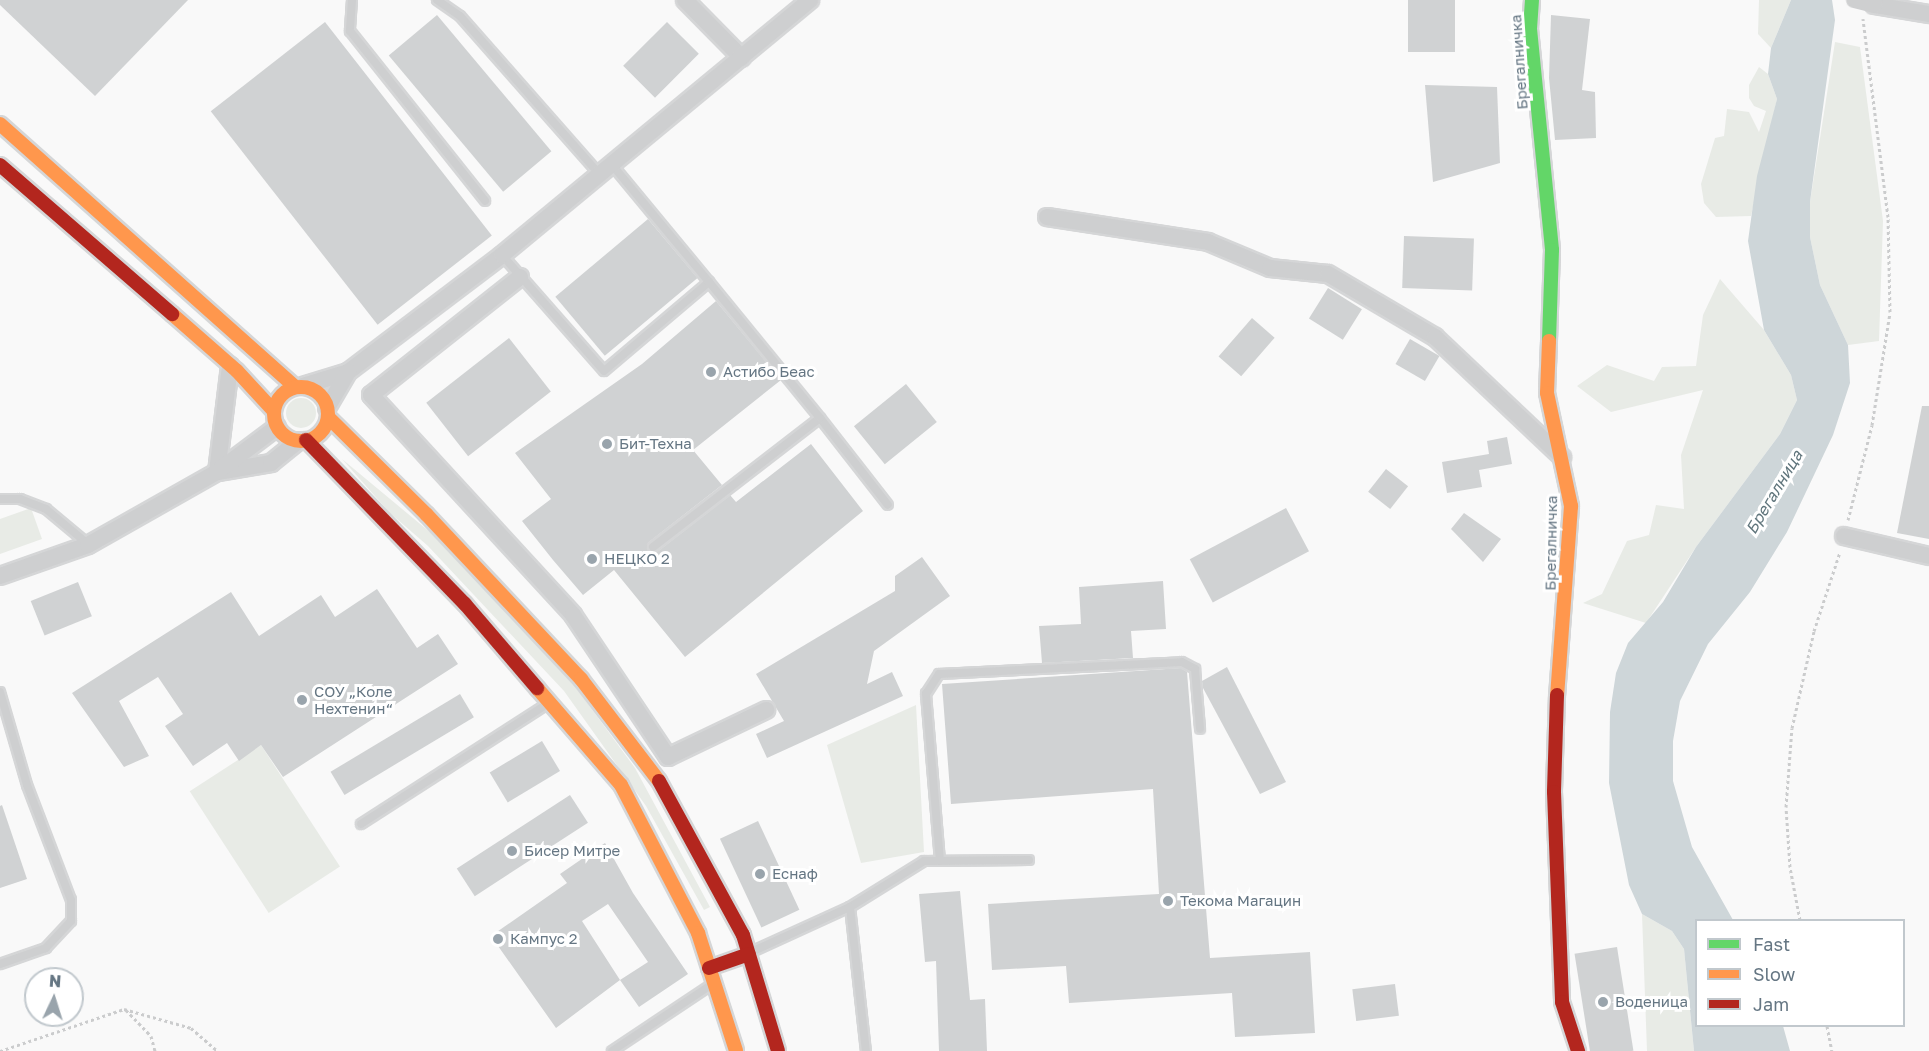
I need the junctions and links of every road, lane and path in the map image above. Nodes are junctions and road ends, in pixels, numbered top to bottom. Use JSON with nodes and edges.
{"nodes":[{"id":1,"x":352,"y":0,"type":"edge"},
{"id":2,"x":437,"y":0,"type":"edge"},
{"id":3,"x":685,"y":0,"type":"edge"},
{"id":4,"x":810,"y":0,"type":"edge"},
{"id":5,"x":1532,"y":0,"type":"edge"},
{"id":6,"x":1863,"y":5,"type":"edge"},
{"id":7,"x":1929,"y":14,"type":"edge"},
{"id":8,"x":742,"y":58,"type":"junction"},
{"id":9,"x":0,"y":124,"type":"edge"},
{"id":10,"x":0,"y":165,"type":"edge"},
{"id":11,"x":607,"y":171,"type":"junction"},
{"id":12,"x":485,"y":201,"type":"dead end"},
{"id":13,"x":1047,"y":217,"type":"dead end"},
{"id":14,"x":502,"y":255,"type":"junction"},
{"id":15,"x":520,"y":277,"type":"junction"},
{"id":16,"x":709,"y":282,"type":"junction"},
{"id":17,"x":230,"y":366,"type":"junction"},
{"id":18,"x":348,"y":372,"type":"junction"},
{"id":19,"x":299,"y":387,"type":"junction"},
{"id":20,"x":328,"y":412,"type":"junction"},
{"id":21,"x":820,"y":418,"type":"junction"},
{"id":22,"x":275,"y":419,"type":"junction"},
{"id":23,"x":302,"y":440,"type":"junction"},
{"id":24,"x":1563,"y":458,"type":"junction"},
{"id":25,"x":217,"y":472,"type":"junction"},
{"id":26,"x":0,"y":499,"type":"edge"},
{"id":27,"x":888,"y":505,"type":"dead end"},
{"id":28,"x":1844,"y":536,"type":"junction"},
{"id":29,"x":88,"y":545,"type":"junction"},
{"id":30,"x":653,"y":547,"type":"dead end"},
{"id":31,"x":1929,"y":556,"type":"edge"},
{"id":32,"x":0,"y":576,"type":"edge"},
{"id":33,"x":0,"y":692,"type":"edge"},
{"id":34,"x":552,"y":700,"type":"junction"},
{"id":35,"x":766,"y":710,"type":"dead end"},
{"id":36,"x":1200,"y":729,"type":"dead end"},
{"id":37,"x":361,"y":824,"type":"dead end"},
{"id":38,"x":1029,"y":860,"type":"dead end"},
{"id":39,"x":940,"y":861,"type":"junction"},
{"id":40,"x":850,"y":907,"type":"junction"},
{"id":41,"x":1800,"y":919,"type":"edge"},
{"id":42,"x":749,"y":954,"type":"junction"},
{"id":43,"x":0,"y":964,"type":"edge"},
{"id":44,"x":709,"y":968,"type":"junction"},
{"id":45,"x":714,"y":983,"type":"junction"},
{"id":46,"x":124,"y":1009,"type":"junction"},
{"id":47,"x":1827,"y":1027,"type":"edge"},
{"id":48,"x":0,"y":1051,"type":"edge"},
{"id":49,"x":155,"y":1051,"type":"edge"},
{"id":50,"x":217,"y":1051,"type":"edge"},
{"id":51,"x":612,"y":1051,"type":"edge"},
{"id":52,"x":736,"y":1051,"type":"edge"},
{"id":53,"x":778,"y":1051,"type":"edge"},
{"id":54,"x":866,"y":1051,"type":"edge"},
{"id":55,"x":1578,"y":1051,"type":"edge"},
{"id":56,"x":1832,"y":1051,"type":"edge"}],
"edges":[{"from":1,"to":12,"type":"lane"},
{"from":2,"to":11,"type":"lane"},
{"from":3,"to":8,"type":"street"},
{"from":4,"to":8,"type":"street"},
{"from":5,"to":24,"type":"main road","name":"Брегалничка"},
{"from":6,"to":7,"type":"street"},
{"from":6,"to":28,"type":"path"},
{"from":8,"to":11,"type":"street"},
{"from":9,"to":19,"type":"main road"},
{"from":10,"to":17,"type":"main road"},
{"from":11,"to":14,"type":"street"},
{"from":11,"to":16,"type":"lane"},
{"from":13,"to":24,"type":"street"},
{"from":14,"to":15,"type":"lane"},
{"from":14,"to":18,"type":"street"},
{"from":15,"to":16,"type":"lane"},
{"from":15,"to":35,"type":"street"},
{"from":16,"to":21,"type":"lane"},
{"from":17,"to":22,"type":"main road"},
{"from":17,"to":25,"type":"street"},
{"from":18,"to":19,"type":"street"},
{"from":18,"to":20,"type":"street"},
{"from":19,"to":20,"type":"main road"},
{"from":19,"to":22,"type":"main road"},
{"from":20,"to":23,"type":"main road"},
{"from":20,"to":42,"type":"main road"},
{"from":21,"to":27,"type":"lane"},
{"from":21,"to":30,"type":"lane"},
{"from":22,"to":23,"type":"main road"},
{"from":22,"to":25,"type":"street"},
{"from":23,"to":25,"type":"street"},
{"from":23,"to":34,"type":"main road"},
{"from":24,"to":55,"type":"main road","name":"Брегалничка"},
{"from":25,"to":29,"type":"street"},
{"from":26,"to":29,"type":"lane"},
{"from":28,"to":31,"type":"street"},
{"from":28,"to":41,"type":"path"},
{"from":29,"to":32,"type":"street"},
{"from":33,"to":43,"type":"lane"},
{"from":34,"to":37,"type":"lane"},
{"from":34,"to":44,"type":"main road"},
{"from":36,"to":39,"type":"lane"},
{"from":38,"to":39,"type":"lane"},
{"from":39,"to":40,"type":"lane"},
{"from":40,"to":42,"type":"lane"},
{"from":40,"to":54,"type":"lane"},
{"from":42,"to":44,"type":"main road"},
{"from":42,"to":53,"type":"main road"},
{"from":44,"to":45,"type":"main road"},
{"from":45,"to":51,"type":"lane"},
{"from":45,"to":52,"type":"main road"},
{"from":46,"to":48,"type":"path"},
{"from":46,"to":49,"type":"path"},
{"from":46,"to":50,"type":"path"},
{"from":47,"to":56,"type":"path"}]}
